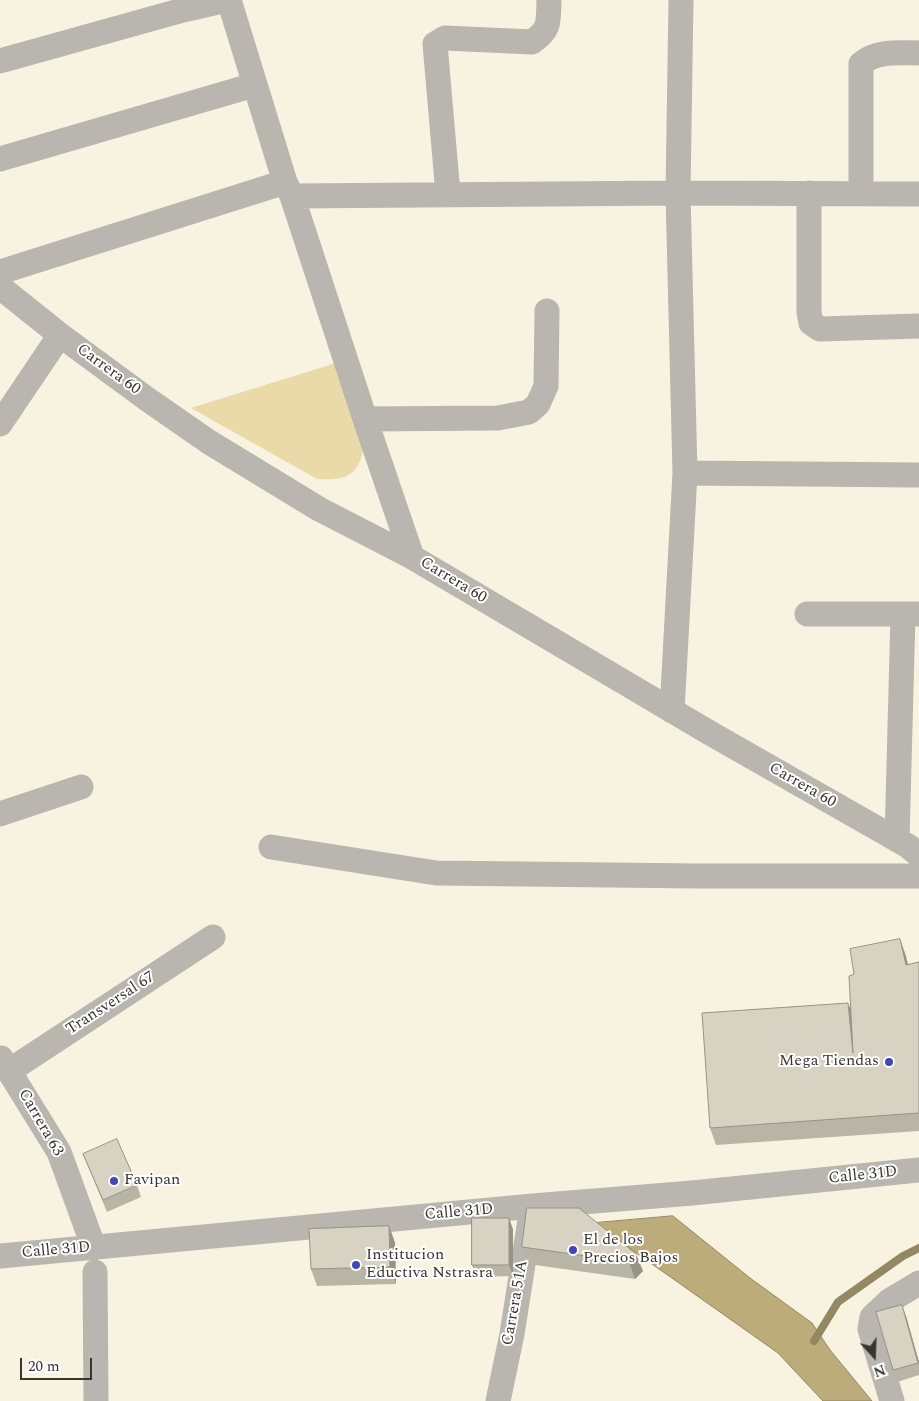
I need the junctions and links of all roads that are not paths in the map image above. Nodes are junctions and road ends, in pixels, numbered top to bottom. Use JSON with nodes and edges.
{"nodes":[{"id":1,"x":228,"y":0,"type":"edge"},
{"id":2,"x":549,"y":0,"type":"edge"},
{"id":3,"x":681,"y":0,"type":"edge"},
{"id":4,"x":919,"y":53,"type":"edge"},
{"id":5,"x":0,"y":61,"type":"edge"},
{"id":6,"x":254,"y":85,"type":"junction"},
{"id":7,"x":0,"y":159,"type":"edge"},
{"id":8,"x":288,"y":189,"type":"junction"},
{"id":9,"x":678,"y":192,"type":"junction"},
{"id":10,"x":809,"y":193,"type":"junction"},
{"id":11,"x":861,"y":193,"type":"junction"},
{"id":12,"x":448,"y":194,"type":"junction"},
{"id":13,"x":919,"y":194,"type":"edge"},
{"id":14,"x":0,"y":272,"type":"edge"},
{"id":15,"x":0,"y":287,"type":"edge"},
{"id":16,"x":547,"y":311,"type":"dead end"},
{"id":17,"x":919,"y":326,"type":"edge"},
{"id":18,"x":60,"y":335,"type":"junction"},
{"id":19,"x":365,"y":419,"type":"junction"},
{"id":20,"x":0,"y":424,"type":"edge"},
{"id":21,"x":685,"y":472,"type":"junction"},
{"id":22,"x":919,"y":476,"type":"edge"},
{"id":23,"x":412,"y":557,"type":"junction"},
{"id":24,"x":807,"y":614,"type":"dead end"},
{"id":25,"x":911,"y":614,"type":"edge"},
{"id":26,"x":672,"y":711,"type":"junction"},
{"id":27,"x":81,"y":787,"type":"dead end"},
{"id":28,"x":0,"y":814,"type":"edge"},
{"id":29,"x":911,"y":845,"type":"edge"},
{"id":30,"x":272,"y":847,"type":"dead end"},
{"id":31,"x":919,"y":876,"type":"edge"},
{"id":32,"x":213,"y":937,"type":"dead end"},
{"id":33,"x":4,"y":1064,"type":"edge"},
{"id":34,"x":919,"y":1170,"type":"edge"},
{"id":35,"x":533,"y":1206,"type":"junction"},
{"id":36,"x":94,"y":1248,"type":"junction"},
{"id":37,"x":0,"y":1256,"type":"edge"},
{"id":38,"x":94,"y":1272,"type":"dead end"},
{"id":39,"x":919,"y":1283,"type":"edge"},
{"id":40,"x":96,"y":1401,"type":"edge"},
{"id":41,"x":498,"y":1401,"type":"edge"},
{"id":42,"x":892,"y":1401,"type":"edge"}],
"edges":[{"from":1,"to":5,"type":"street"},
{"from":1,"to":6,"type":"street"},
{"from":2,"to":12,"type":"street"},
{"from":3,"to":9,"type":"street"},
{"from":4,"to":11,"type":"street"},
{"from":6,"to":7,"type":"street"},
{"from":6,"to":8,"type":"street"},
{"from":8,"to":12,"type":"street"},
{"from":8,"to":14,"type":"street"},
{"from":8,"to":19,"type":"street"},
{"from":9,"to":10,"type":"street"},
{"from":9,"to":12,"type":"street"},
{"from":9,"to":21,"type":"street"},
{"from":10,"to":11,"type":"street"},
{"from":10,"to":17,"type":"street"},
{"from":11,"to":13,"type":"street"},
{"from":15,"to":18,"type":"street","name":"Carrera 60"},
{"from":16,"to":19,"type":"street"},
{"from":18,"to":20,"type":"street"},
{"from":18,"to":23,"type":"street","name":"Carrera 60"},
{"from":19,"to":23,"type":"street"},
{"from":21,"to":22,"type":"street"},
{"from":21,"to":26,"type":"street"},
{"from":23,"to":26,"type":"street","name":"Carrera 60"},
{"from":24,"to":25,"type":"street"},
{"from":25,"to":29,"type":"street"},
{"from":26,"to":29,"type":"street","name":"Carrera 60"},
{"from":27,"to":28,"type":"street"},
{"from":30,"to":31,"type":"street"},
{"from":32,"to":33,"type":"street","name":"Transversal 67"},
{"from":33,"to":36,"type":"street","name":"Carrera 63"},
{"from":34,"to":35,"type":"street","name":"Calle 31D"},
{"from":35,"to":36,"type":"street","name":"Calle 31D"},
{"from":35,"to":41,"type":"street","name":"Carrera 51A"},
{"from":36,"to":37,"type":"street","name":"Calle 31D"},
{"from":38,"to":40,"type":"street"},
{"from":39,"to":42,"type":"street"}]}
